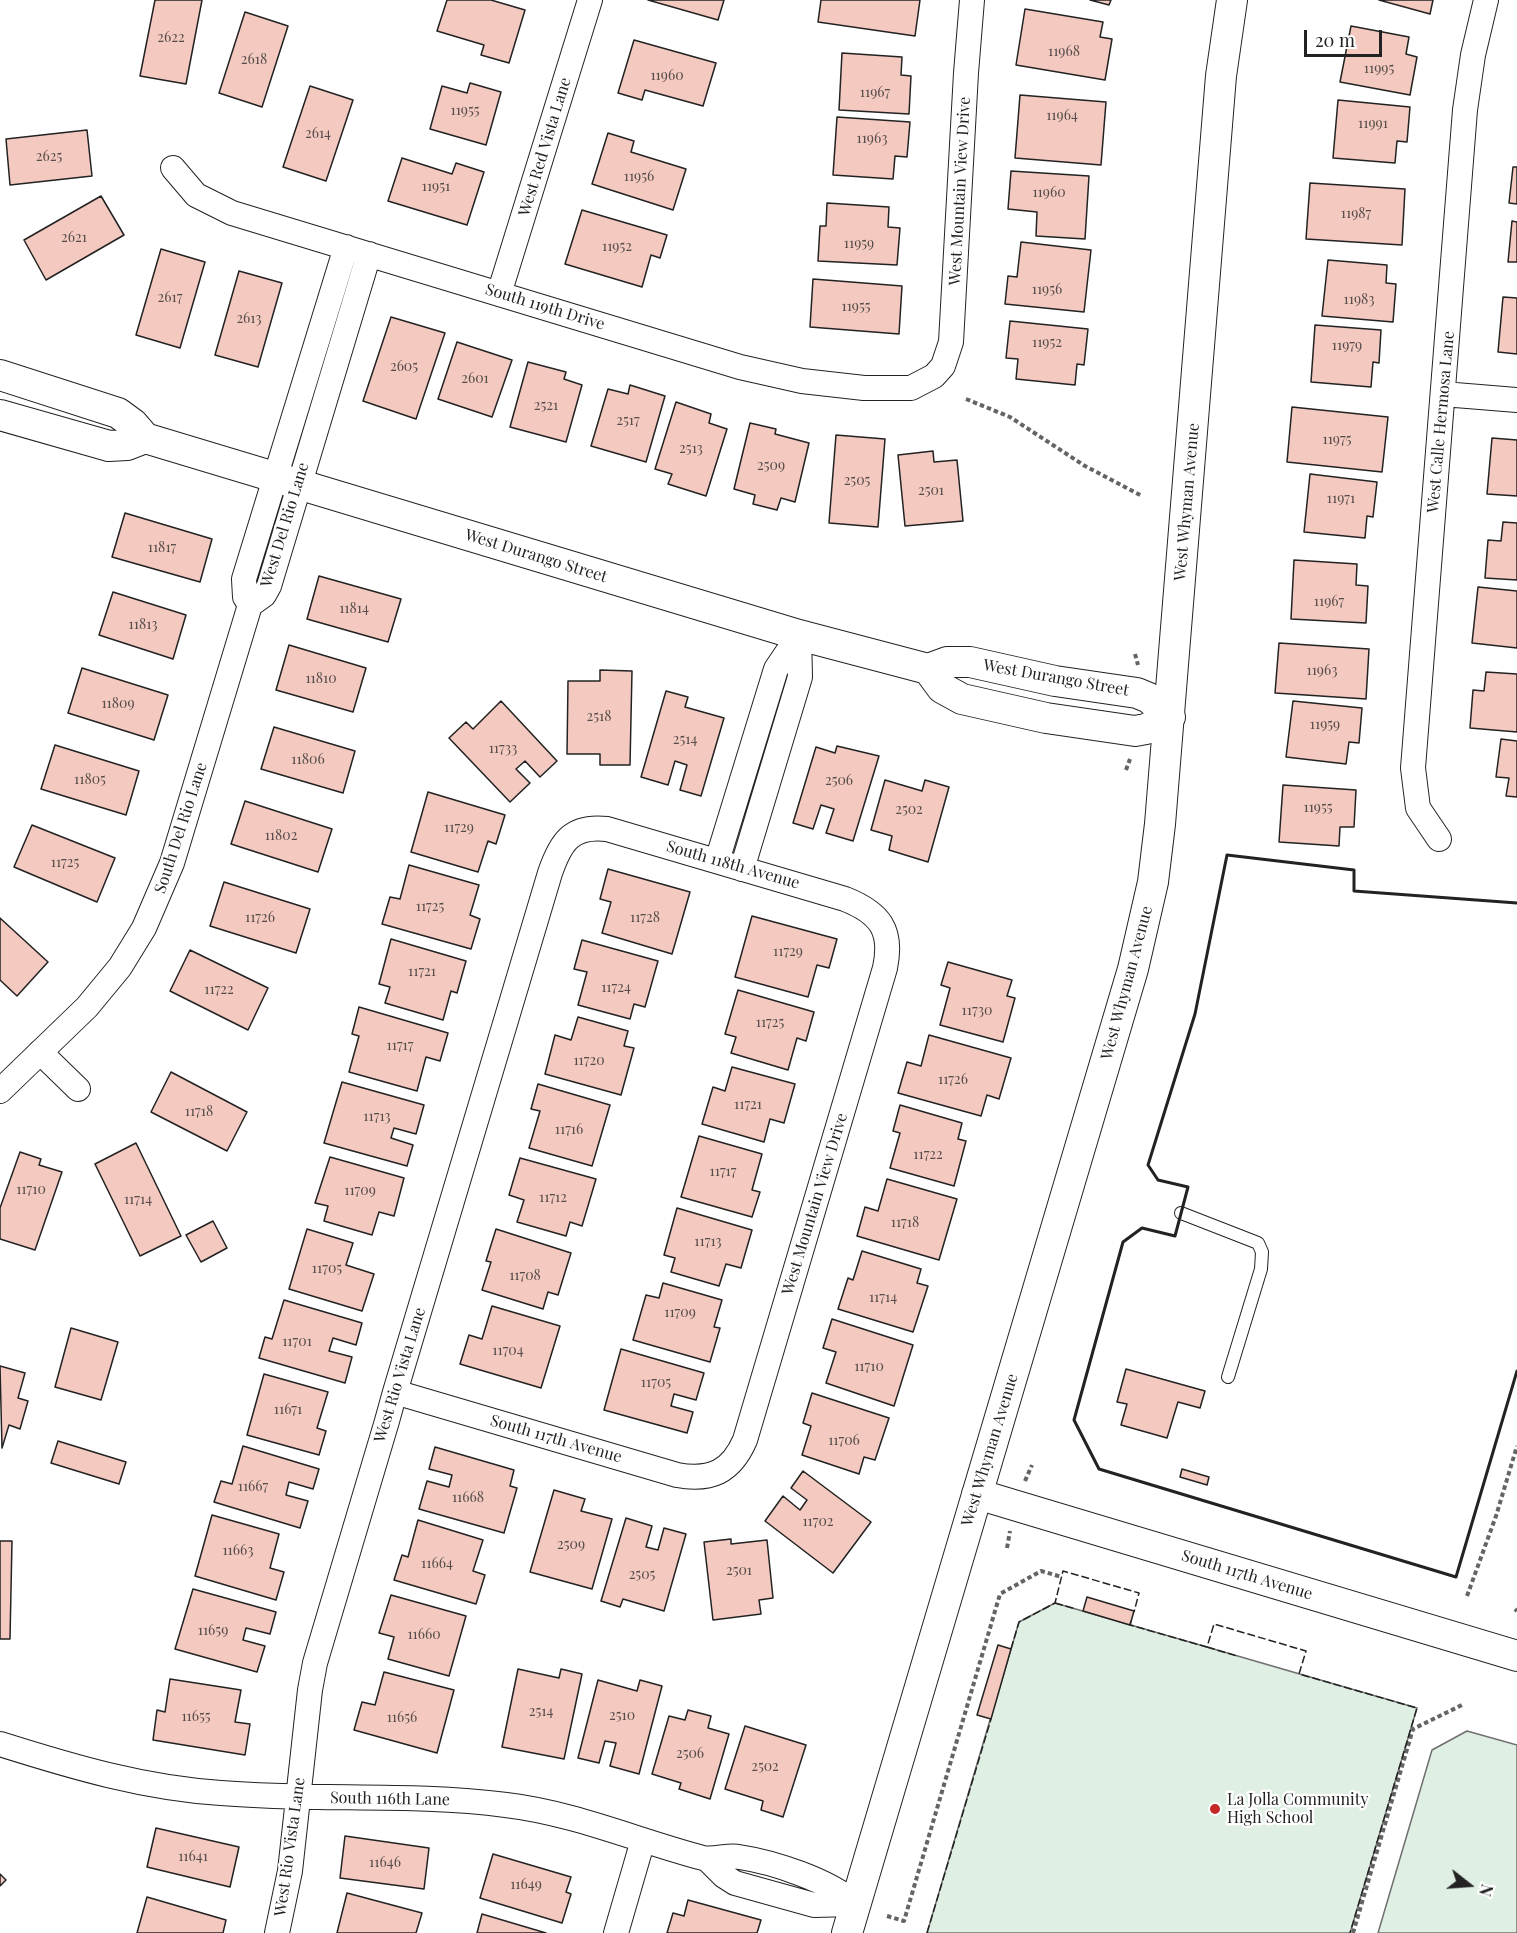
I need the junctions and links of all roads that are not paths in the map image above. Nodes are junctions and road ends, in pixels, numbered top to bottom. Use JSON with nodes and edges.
{"nodes":[{"id":1,"x":590,"y":0,"type":"edge"},
{"id":2,"x":972,"y":0,"type":"edge"},
{"id":3,"x":1232,"y":0,"type":"edge"},
{"id":4,"x":1486,"y":0,"type":"edge"},
{"id":5,"x":173,"y":168,"type":"dead end"},
{"id":6,"x":346,"y":247,"type":"junction"},
{"id":7,"x":369,"y":254,"type":"junction"},
{"id":8,"x":499,"y":294,"type":"junction"},
{"id":9,"x":0,"y":375,"type":"edge"},
{"id":10,"x":934,"y":376,"type":"joint"},
{"id":11,"x":1443,"y":394,"type":"junction"},
{"id":12,"x":1517,"y":400,"type":"edge"},
{"id":13,"x":0,"y":416,"type":"edge"},
{"id":14,"x":145,"y":438,"type":"junction"},
{"id":15,"x":286,"y":481,"type":"junction"},
{"id":16,"x":250,"y":604,"type":"joint"},
{"id":17,"x":800,"y":635,"type":"junction"},
{"id":18,"x":1170,"y":717,"type":"junction"},
{"id":19,"x":576,"y":831,"type":"joint"},
{"id":20,"x":1438,"y":839,"type":"dead end"},
{"id":21,"x":717,"y":861,"type":"junction"},
{"id":22,"x":742,"y":869,"type":"junction"},
{"id":23,"x":882,"y":924,"type":"joint"},
{"id":24,"x":40,"y":1052,"type":"junction"},
{"id":25,"x":78,"y":1089,"type":"dead end"},
{"id":26,"x":0,"y":1091,"type":"edge"},
{"id":27,"x":1181,"y":1213,"type":"dead end"},
{"id":28,"x":1228,"y":1377,"type":"dead end"},
{"id":29,"x":395,"y":1392,"type":"junction"},
{"id":30,"x":717,"y":1474,"type":"joint"},
{"id":31,"x":977,"y":1494,"type":"junction"},
{"id":32,"x":1517,"y":1656,"type":"edge"},
{"id":33,"x":0,"y":1744,"type":"edge"},
{"id":34,"x":298,"y":1796,"type":"junction"},
{"id":35,"x":644,"y":1840,"type":"junction"},
{"id":36,"x":855,"y":1904,"type":"junction"},
{"id":37,"x":277,"y":1933,"type":"edge"},
{"id":38,"x":616,"y":1933,"type":"edge"},
{"id":39,"x":847,"y":1933,"type":"edge"}],
"edges":[{"from":1,"to":8,"type":"street","name":"West Red Vista Lane"},
{"from":2,"to":10,"type":"street","name":"West Mountain View Drive"},
{"from":3,"to":18,"type":"street","name":"West Whyman Avenue"},
{"from":4,"to":11,"type":"street","name":"West Calle Hermosa Lane"},
{"from":5,"to":6,"type":"street","name":"South 119th Drive"},
{"from":6,"to":7,"type":"street","name":"South 119th Drive"},
{"from":6,"to":15,"type":"street","name":"West Del Rio Lane"},
{"from":7,"to":8,"type":"street","name":"South 119th Drive"},
{"from":7,"to":15,"type":"street","name":"West Del Rio Lane"},
{"from":8,"to":10,"type":"street","name":"South 119th Drive"},
{"from":9,"to":14,"type":"street","name":"West Durango Street"},
{"from":11,"to":12,"type":"street"},
{"from":11,"to":20,"type":"street","name":"West Calle Hermosa Lane"},
{"from":13,"to":14,"type":"street"},
{"from":14,"to":15,"type":"street","name":"West Durango Street"},
{"from":15,"to":16,"type":"street","name":"West Del Rio Lane"},
{"from":15,"to":17,"type":"street","name":"West Durango Street"},
{"from":16,"to":24,"type":"street","name":"South Del Rio Lane"},
{"from":17,"to":18,"type":"street","name":"West Durango Street"},
{"from":17,"to":21,"type":"street"},
{"from":17,"to":22,"type":"street"},
{"from":18,"to":31,"type":"street","name":"West Whyman Avenue"},
{"from":19,"to":21,"type":"street","name":"South 118th Avenue"},
{"from":19,"to":29,"type":"street","name":"West Rio Vista Lane"},
{"from":21,"to":22,"type":"street","name":"South 118th Avenue"},
{"from":22,"to":23,"type":"street","name":"South 118th Avenue"},
{"from":23,"to":30,"type":"street","name":"West Mountain View Drive"},
{"from":24,"to":25,"type":"street"},
{"from":24,"to":26,"type":"street","name":"South Del Rio Lane"},
{"from":27,"to":28,"type":"lane"},
{"from":29,"to":30,"type":"street","name":"South 117th Avenue"},
{"from":29,"to":34,"type":"street","name":"West Rio Vista Lane"},
{"from":31,"to":32,"type":"street","name":"South 117th Avenue"},
{"from":31,"to":36,"type":"street","name":"West Whyman Avenue"},
{"from":33,"to":34,"type":"street","name":"South 116th Lane"},
{"from":34,"to":35,"type":"street","name":"South 116th Lane"},
{"from":34,"to":37,"type":"street","name":"West Rio Vista Lane"},
{"from":35,"to":36,"type":"street","name":"South 116th Lane"},
{"from":35,"to":38,"type":"street"},
{"from":36,"to":39,"type":"street","name":"West Whyman Avenue"}]}
